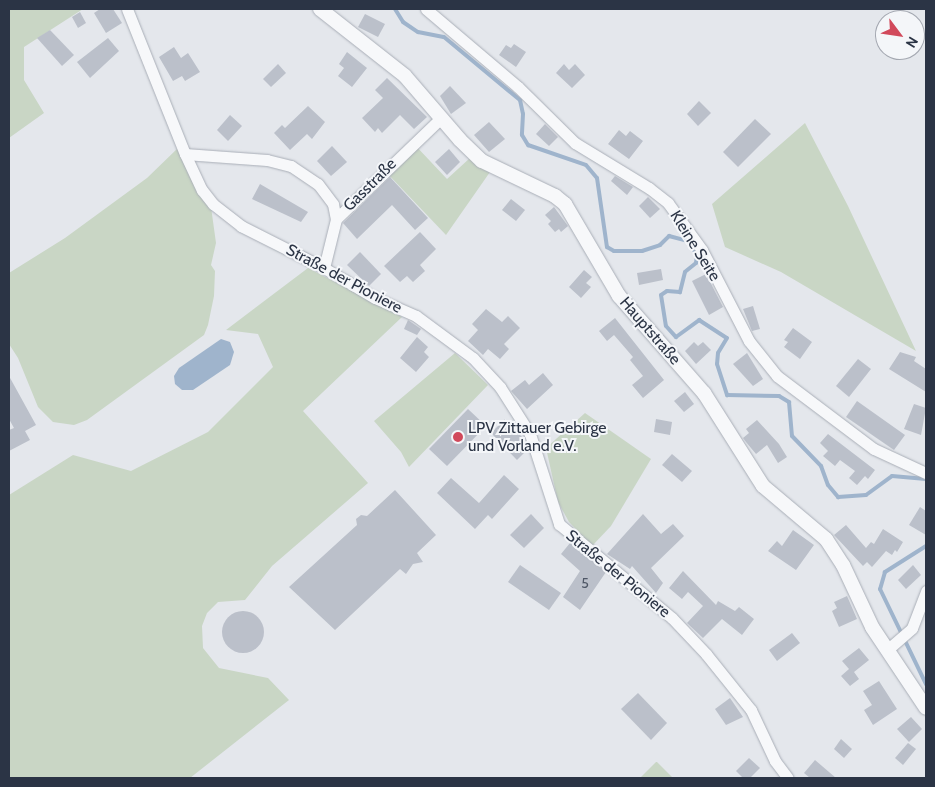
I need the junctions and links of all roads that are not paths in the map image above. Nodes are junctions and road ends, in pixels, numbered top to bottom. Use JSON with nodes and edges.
{"nodes":[{"id":1,"x":128,"y":9,"type":"edge"},
{"id":2,"x":320,"y":9,"type":"edge"},
{"id":3,"x":426,"y":9,"type":"edge"},
{"id":4,"x":441,"y":118,"type":"junction"},
{"id":5,"x":185,"y":154,"type":"junction"},
{"id":6,"x":336,"y":219,"type":"junction"},
{"id":7,"x":324,"y":268,"type":"junction"},
{"id":8,"x":926,"y":473,"type":"edge"},
{"id":9,"x":926,"y":591,"type":"edge"},
{"id":10,"x":891,"y":646,"type":"junction"},
{"id":11,"x":926,"y":708,"type":"edge"},
{"id":12,"x":788,"y":778,"type":"edge"}],
"edges":[{"from":1,"to":5,"type":"street","name":"Straße der Pioniere"},
{"from":2,"to":4,"type":"street","name":"Hauptstraße"},
{"from":3,"to":8,"type":"street","name":"Kleine Seite"},
{"from":4,"to":6,"type":"street","name":"Gasstraße"},
{"from":4,"to":10,"type":"street","name":"Hauptstraße"},
{"from":5,"to":6,"type":"street"},
{"from":5,"to":7,"type":"street","name":"Straße der Pioniere"},
{"from":6,"to":7,"type":"street","name":"Gasstraße"},
{"from":7,"to":12,"type":"street","name":"Straße der Pioniere"},
{"from":9,"to":10,"type":"street"},
{"from":10,"to":11,"type":"street","name":"Hauptstraße"}]}
